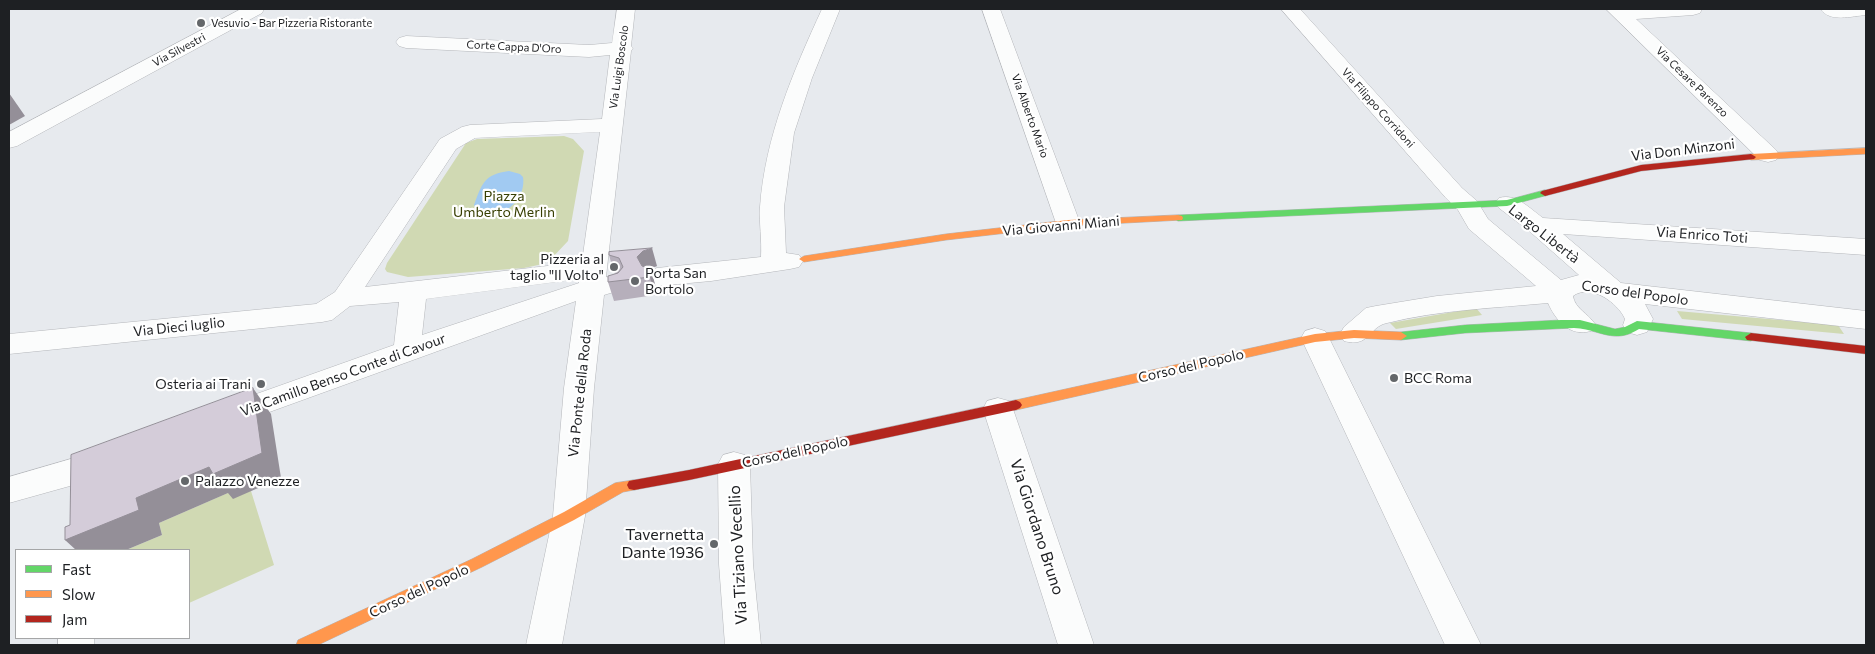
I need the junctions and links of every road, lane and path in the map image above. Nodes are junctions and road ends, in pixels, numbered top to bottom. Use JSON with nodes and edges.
{"nodes":[{"id":1,"x":255,"y":9,"type":"edge"},
{"id":2,"x":626,"y":9,"type":"edge"},
{"id":3,"x":831,"y":9,"type":"edge"},
{"id":4,"x":992,"y":9,"type":"edge"},
{"id":5,"x":1290,"y":9,"type":"edge"},
{"id":6,"x":1693,"y":9,"type":"edge"},
{"id":7,"x":1830,"y":9,"type":"edge"},
{"id":8,"x":1866,"y":9,"type":"edge"},
{"id":9,"x":1618,"y":11,"type":"edge"},
{"id":10,"x":406,"y":42,"type":"dead end"},
{"id":11,"x":623,"y":48,"type":"junction"},
{"id":12,"x":611,"y":125,"type":"junction"},
{"id":13,"x":9,"y":141,"type":"edge"},
{"id":14,"x":1866,"y":151,"type":"edge"},
{"id":15,"x":1768,"y":155,"type":"junction"},
{"id":16,"x":1507,"y":203,"type":"junction"},
{"id":17,"x":1468,"y":206,"type":"junction"},
{"id":18,"x":1068,"y":223,"type":"junction"},
{"id":19,"x":1537,"y":225,"type":"junction"},
{"id":20,"x":1866,"y":247,"type":"edge"},
{"id":21,"x":804,"y":260,"type":"joint"},
{"id":22,"x":773,"y":263,"type":"junction"},
{"id":23,"x":657,"y":278,"type":"dead end"},
{"id":24,"x":599,"y":280,"type":"junction"},
{"id":25,"x":1614,"y":291,"type":"junction"},
{"id":26,"x":413,"y":292,"type":"junction"},
{"id":27,"x":1560,"y":293,"type":"junction"},
{"id":28,"x":344,"y":298,"type":"junction"},
{"id":29,"x":1866,"y":320,"type":"edge"},
{"id":30,"x":1581,"y":324,"type":"junction"},
{"id":31,"x":1637,"y":325,"type":"junction"},
{"id":32,"x":1354,"y":334,"type":"junction"},
{"id":33,"x":1315,"y":338,"type":"junction"},
{"id":34,"x":9,"y":344,"type":"edge"},
{"id":35,"x":407,"y":350,"type":"junction"},
{"id":36,"x":1866,"y":350,"type":"edge"},
{"id":37,"x":998,"y":409,"type":"junction"},
{"id":38,"x":205,"y":424,"type":"edge"},
{"id":39,"x":132,"y":451,"type":"edge"},
{"id":40,"x":734,"y":464,"type":"junction"},
{"id":41,"x":9,"y":490,"type":"edge"},
{"id":42,"x":569,"y":516,"type":"junction"},
{"id":43,"x":303,"y":645,"type":"edge"},
{"id":44,"x":544,"y":645,"type":"edge"},
{"id":45,"x":743,"y":645,"type":"edge"},
{"id":46,"x":1076,"y":645,"type":"edge"},
{"id":47,"x":1463,"y":645,"type":"edge"}],
"edges":[{"from":1,"to":13,"type":"street","name":"Via Silvestri"},
{"from":2,"to":11,"type":"street","name":"Via Luigi Boscolo"},
{"from":3,"to":22,"type":"street"},
{"from":4,"to":18,"type":"street","name":"Via Alberto Mario"},
{"from":5,"to":17,"type":"street","name":"Via Filippo Corridoni"},
{"from":6,"to":9,"type":"street"},
{"from":7,"to":8,"type":"street"},
{"from":9,"to":15,"type":"street","name":"Via Cesare Parenzo"},
{"from":10,"to":11,"type":"street","name":"Corte Cappa D'Oro"},
{"from":11,"to":12,"type":"street","name":"Via Luigi Boscolo"},
{"from":12,"to":24,"type":"street"},
{"from":12,"to":28,"type":"street"},
{"from":14,"to":15,"type":"street","name":"Via Don Minzoni"},
{"from":15,"to":16,"type":"street","name":"Via Don Minzoni"},
{"from":16,"to":17,"type":"street","name":"Largo Libertà"},
{"from":16,"to":19,"type":"street","name":"Largo Libertà"},
{"from":17,"to":18,"type":"street","name":"Via Giovanni Miani"},
{"from":17,"to":27,"type":"street"},
{"from":18,"to":21,"type":"street","name":"Via Giovanni Miani"},
{"from":19,"to":20,"type":"street","name":"Via Enrico Toti"},
{"from":19,"to":25,"type":"street","name":"Largo Libertà"},
{"from":21,"to":22,"type":"street","name":"Via Giovanni Miani"},
{"from":22,"to":23,"type":"street","name":"Via Giovanni Miani"},
{"from":24,"to":26,"type":"street"},
{"from":24,"to":35,"type":"street","name":"Via Camillo Benso Conte di Cavour"},
{"from":24,"to":42,"type":"street","name":"Via Ponte della Roda"},
{"from":25,"to":27,"type":"street","name":"Corso del Popolo"},
{"from":25,"to":29,"type":"street","name":"Corso del Popolo"},
{"from":25,"to":31,"type":"street","name":"Largo Libertà"},
{"from":26,"to":28,"type":"street"},
{"from":26,"to":35,"type":"street"},
{"from":27,"to":30,"type":"street"},
{"from":27,"to":32,"type":"street","name":"Corso del Popolo"},
{"from":28,"to":34,"type":"street","name":"Via Dieci luglio"},
{"from":30,"to":31,"type":"street","name":"Corso del Popolo"},
{"from":30,"to":32,"type":"street","name":"Corso del Popolo"},
{"from":31,"to":36,"type":"street","name":"Corso del Popolo"},
{"from":32,"to":33,"type":"street","name":"Corso del Popolo"},
{"from":33,"to":37,"type":"street","name":"Corso del Popolo"},
{"from":33,"to":47,"type":"street"},
{"from":35,"to":38,"type":"street","name":"Via Camillo Benso Conte di Cavour"},
{"from":37,"to":40,"type":"street","name":"Corso del Popolo"},
{"from":37,"to":46,"type":"street","name":"Via Giordano Bruno"},
{"from":39,"to":41,"type":"street"},
{"from":40,"to":42,"type":"street","name":"Corso del Popolo"},
{"from":40,"to":45,"type":"street","name":"Via Tiziano Vecellio"},
{"from":42,"to":43,"type":"street","name":"Corso del Popolo"},
{"from":42,"to":44,"type":"street","name":"Via Ponte della Roda"}]}
